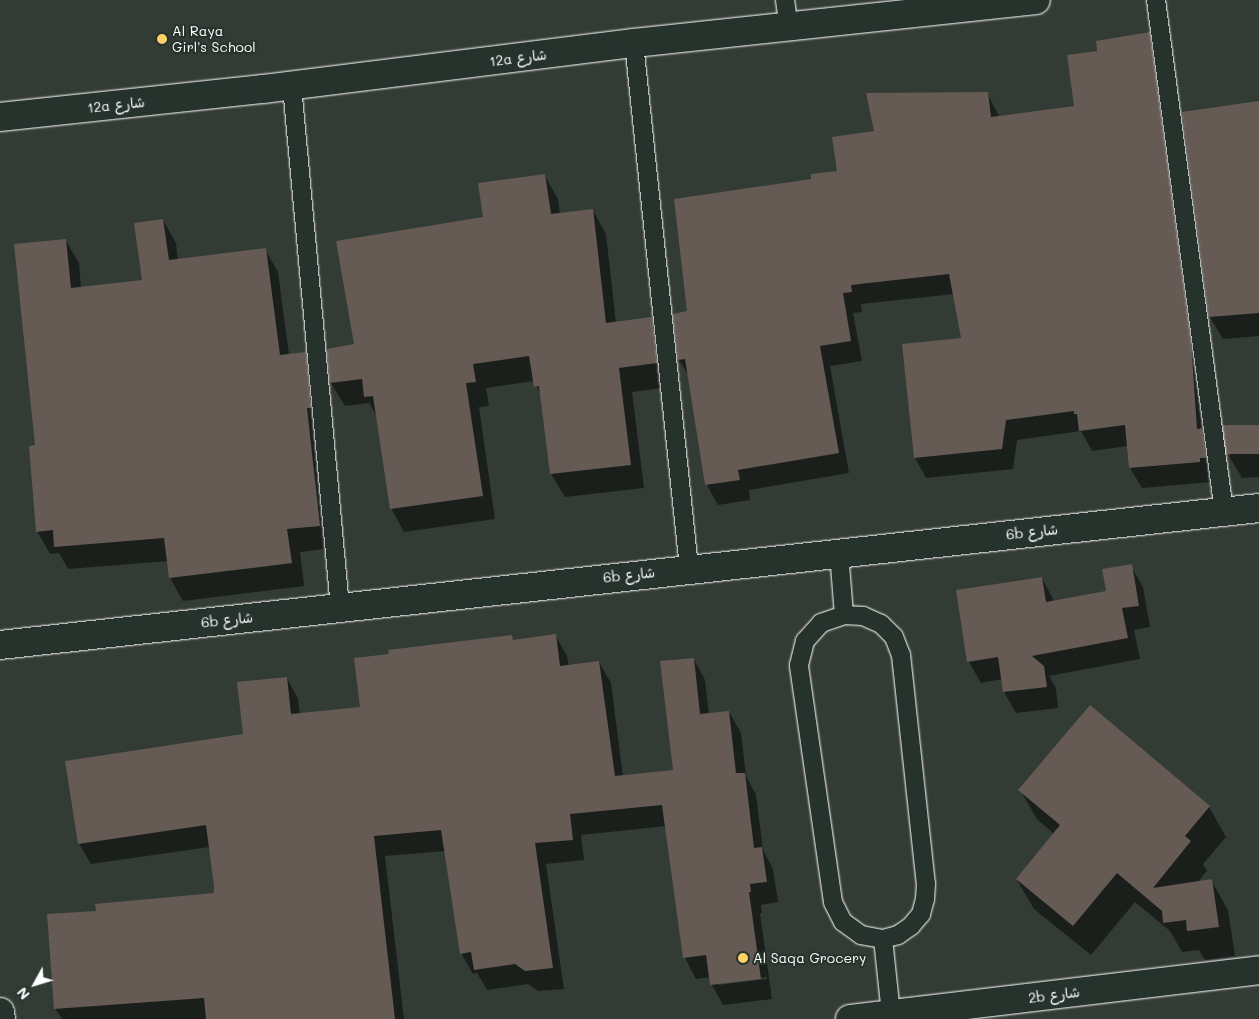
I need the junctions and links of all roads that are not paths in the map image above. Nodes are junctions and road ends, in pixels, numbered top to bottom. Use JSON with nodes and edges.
{"nodes":[{"id":1,"x":784,"y":0,"type":"edge"},
{"id":2,"x":1036,"y":0,"type":"edge"},
{"id":3,"x":1156,"y":0,"type":"edge"},
{"id":4,"x":967,"y":4,"type":"edge"},
{"id":5,"x":788,"y":28,"type":"junction"},
{"id":6,"x":634,"y":43,"type":"junction"},
{"id":7,"x":292,"y":86,"type":"junction"},
{"id":8,"x":0,"y":117,"type":"edge"},
{"id":9,"x":1259,"y":508,"type":"edge"},
{"id":10,"x":1224,"y":512,"type":"junction"},
{"id":11,"x":840,"y":553,"type":"junction"},
{"id":12,"x":689,"y":568,"type":"junction"},
{"id":13,"x":340,"y":607,"type":"junction"},
{"id":14,"x":844,"y":614,"type":"junction"},
{"id":15,"x":0,"y":645,"type":"edge"},
{"id":16,"x":883,"y":939,"type":"junction"},
{"id":17,"x":1259,"y":970,"type":"edge"},
{"id":18,"x":0,"y":1012,"type":"edge"},
{"id":19,"x":891,"y":1014,"type":"junction"},
{"id":20,"x":1,"y":1019,"type":"edge"},
{"id":21,"x":850,"y":1019,"type":"edge"}],
"edges":[{"from":1,"to":5,"type":"lane"},
{"from":2,"to":4,"type":"street","name":"12a شارع"},
{"from":3,"to":10,"type":"lane"},
{"from":4,"to":5,"type":"street","name":"12a شارع"},
{"from":5,"to":6,"type":"street","name":"12a شارع"},
{"from":6,"to":7,"type":"street","name":"12a شارع"},
{"from":6,"to":12,"type":"lane"},
{"from":7,"to":8,"type":"street","name":"12a شارع"},
{"from":7,"to":13,"type":"lane"},
{"from":9,"to":10,"type":"street","name":"6b شارع"},
{"from":10,"to":11,"type":"street","name":"6b شارع"},
{"from":11,"to":12,"type":"street","name":"6b شارع"},
{"from":11,"to":14,"type":"lane"},
{"from":12,"to":13,"type":"street","name":"6b شارع"},
{"from":13,"to":15,"type":"street","name":"6b شارع"},
{"from":14,"to":16,"type":"lane"},
{"from":14,"to":16,"type":"lane"},
{"from":16,"to":19,"type":"lane"},
{"from":17,"to":19,"type":"street","name":"2b شارع"},
{"from":18,"to":20,"type":"street"},
{"from":19,"to":21,"type":"street","name":"2b شارع"}]}
